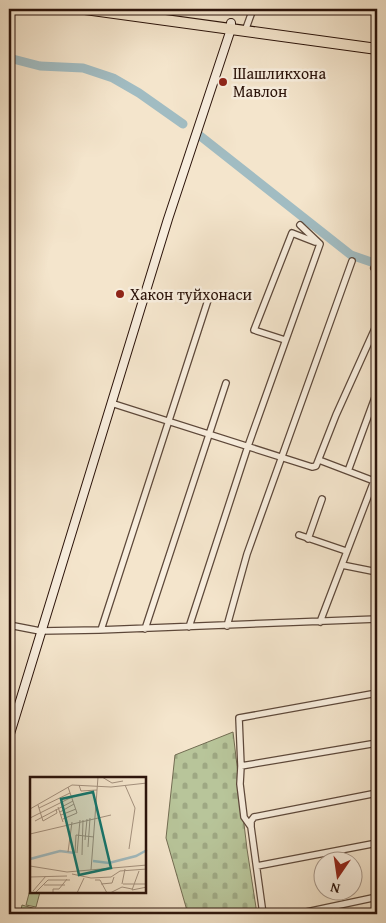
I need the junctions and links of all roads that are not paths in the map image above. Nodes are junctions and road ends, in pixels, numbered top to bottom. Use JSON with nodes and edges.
{"nodes":[{"id":1,"x":85,"y":9,"type":"edge"},
{"id":2,"x":130,"y":9,"type":"edge"},
{"id":3,"x":253,"y":9,"type":"edge"},
{"id":4,"x":231,"y":26,"type":"junction"},
{"id":5,"x":246,"y":28,"type":"junction"},
{"id":6,"x":377,"y":43,"type":"edge"},
{"id":7,"x":377,"y":50,"type":"edge"},
{"id":8,"x":300,"y":225,"type":"dead end"},
{"id":9,"x":319,"y":244,"type":"junction"},
{"id":10,"x":352,"y":260,"type":"dead end"},
{"id":11,"x":208,"y":300,"type":"dead end"},
{"id":12,"x":377,"y":324,"type":"edge"},
{"id":13,"x":284,"y":340,"type":"junction"},
{"id":14,"x":226,"y":383,"type":"dead end"},
{"id":15,"x":377,"y":392,"type":"edge"},
{"id":16,"x":111,"y":403,"type":"junction"},
{"id":17,"x":169,"y":420,"type":"junction"},
{"id":18,"x":209,"y":434,"type":"junction"},
{"id":19,"x":248,"y":446,"type":"junction"},
{"id":20,"x":282,"y":457,"type":"junction"},
{"id":21,"x":319,"y":460,"type":"junction"},
{"id":22,"x":348,"y":471,"type":"junction"},
{"id":23,"x":377,"y":473,"type":"edge"},
{"id":24,"x":374,"y":481,"type":"junction"},
{"id":25,"x":322,"y":498,"type":"dead end"},
{"id":26,"x":299,"y":535,"type":"dead end"},
{"id":27,"x":308,"y":538,"type":"junction"},
{"id":28,"x":346,"y":551,"type":"junction"},
{"id":29,"x":342,"y":565,"type":"junction"},
{"id":30,"x":377,"y":572,"type":"edge"},
{"id":31,"x":377,"y":619,"type":"edge"},
{"id":32,"x":320,"y":622,"type":"junction"},
{"id":33,"x":9,"y":625,"type":"edge"},
{"id":34,"x":227,"y":626,"type":"junction"},
{"id":35,"x":189,"y":627,"type":"junction"},
{"id":36,"x":145,"y":629,"type":"junction"},
{"id":37,"x":101,"y":630,"type":"junction"},
{"id":38,"x":40,"y":631,"type":"junction"},
{"id":39,"x":377,"y":693,"type":"edge"},
{"id":40,"x":9,"y":737,"type":"edge"},
{"id":41,"x":377,"y":743,"type":"edge"},
{"id":42,"x":241,"y":766,"type":"junction"},
{"id":43,"x":377,"y":793,"type":"edge"},
{"id":44,"x":251,"y":827,"type":"junction"},
{"id":45,"x":377,"y":843,"type":"edge"},
{"id":46,"x":257,"y":866,"type":"junction"},
{"id":47,"x":377,"y":897,"type":"edge"},
{"id":48,"x":263,"y":914,"type":"edge"},
{"id":49,"x":297,"y":914,"type":"edge"}],
"edges":[{"from":1,"to":4,"type":"highway"},
{"from":2,"to":4,"type":"highway"},
{"from":3,"to":5,"type":"street"},
{"from":4,"to":5,"type":"highway"},
{"from":4,"to":16,"type":"main road"},
{"from":5,"to":6,"type":"highway"},
{"from":5,"to":7,"type":"highway"},
{"from":8,"to":9,"type":"street"},
{"from":9,"to":13,"type":"street"},
{"from":9,"to":13,"type":"street"},
{"from":10,"to":20,"type":"street"},
{"from":11,"to":17,"type":"street"},
{"from":12,"to":21,"type":"street"},
{"from":13,"to":19,"type":"street"},
{"from":14,"to":18,"type":"street"},
{"from":15,"to":22,"type":"street"},
{"from":16,"to":17,"type":"street"},
{"from":16,"to":38,"type":"main road"},
{"from":17,"to":18,"type":"street"},
{"from":17,"to":37,"type":"street"},
{"from":18,"to":19,"type":"street"},
{"from":18,"to":36,"type":"street"},
{"from":19,"to":20,"type":"street"},
{"from":19,"to":35,"type":"street"},
{"from":20,"to":21,"type":"street"},
{"from":20,"to":34,"type":"street"},
{"from":21,"to":22,"type":"street"},
{"from":22,"to":24,"type":"street"},
{"from":23,"to":24,"type":"street"},
{"from":24,"to":28,"type":"street"},
{"from":25,"to":27,"type":"street"},
{"from":26,"to":27,"type":"street"},
{"from":27,"to":28,"type":"street"},
{"from":28,"to":29,"type":"street"},
{"from":29,"to":30,"type":"street"},
{"from":29,"to":32,"type":"street"},
{"from":31,"to":32,"type":"street"},
{"from":32,"to":34,"type":"street"},
{"from":33,"to":38,"type":"street"},
{"from":34,"to":35,"type":"street"},
{"from":35,"to":36,"type":"street"},
{"from":36,"to":37,"type":"street"},
{"from":37,"to":38,"type":"street"},
{"from":38,"to":40,"type":"main road"},
{"from":39,"to":42,"type":"street"},
{"from":41,"to":42,"type":"street"},
{"from":42,"to":44,"type":"street"},
{"from":43,"to":44,"type":"street"},
{"from":44,"to":46,"type":"street"},
{"from":45,"to":46,"type":"street"},
{"from":46,"to":48,"type":"street"},
{"from":47,"to":49,"type":"street"}]}
